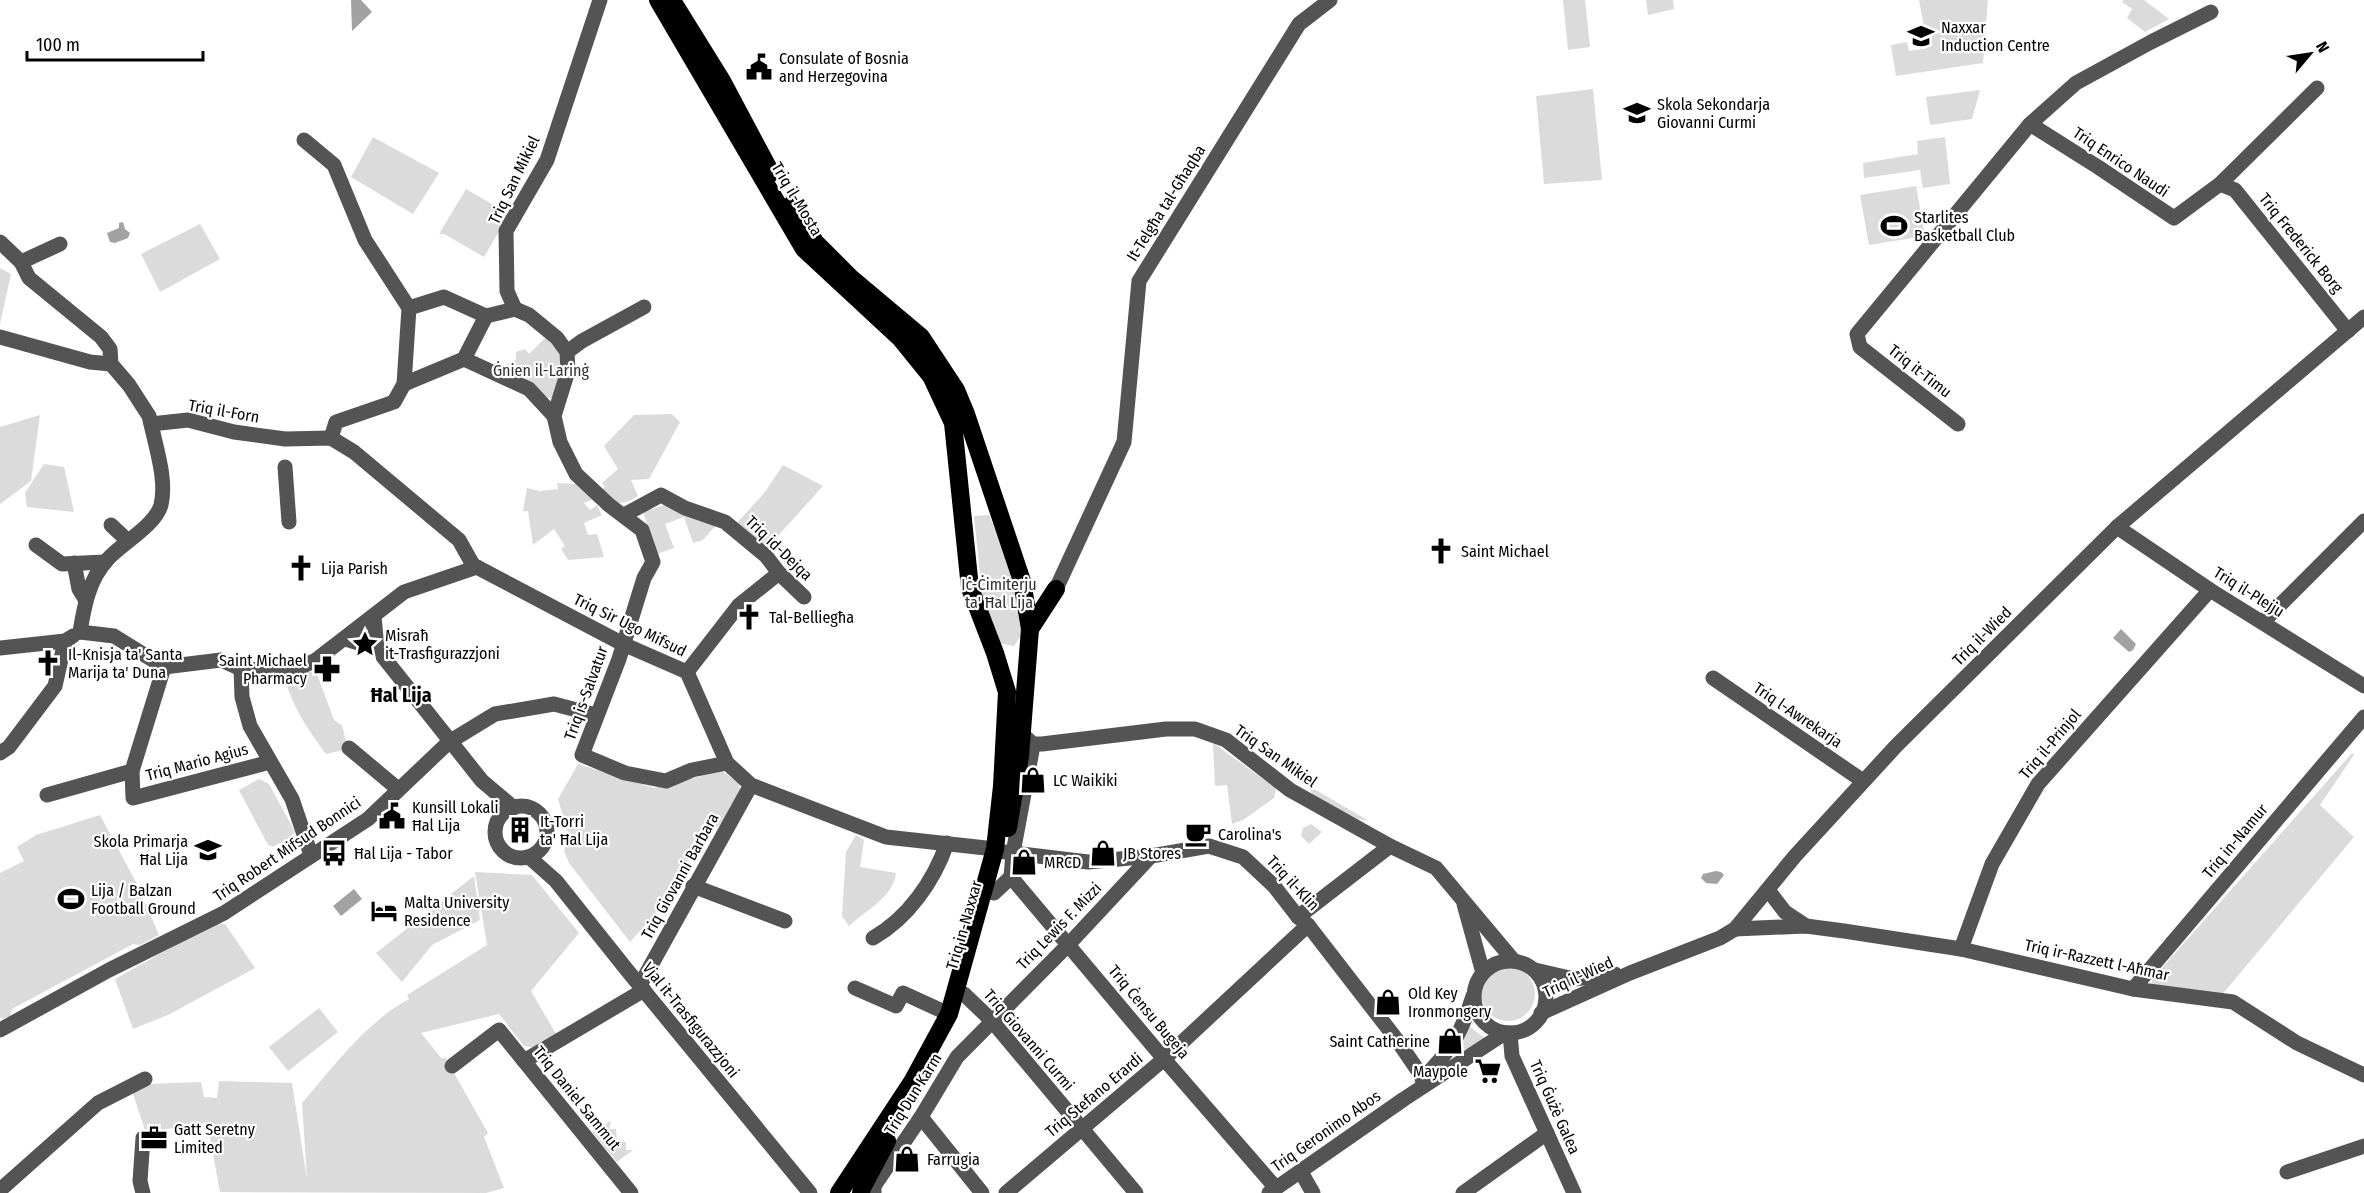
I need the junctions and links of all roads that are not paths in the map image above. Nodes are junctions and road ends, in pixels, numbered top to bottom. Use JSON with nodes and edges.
{"nodes":[{"id":1,"x":600,"y":0,"type":"edge"},
{"id":2,"x":658,"y":0,"type":"edge"},
{"id":3,"x":672,"y":0,"type":"edge"},
{"id":4,"x":1330,"y":0,"type":"edge"},
{"id":5,"x":2211,"y":12,"type":"dead end"},
{"id":6,"x":2317,"y":88,"type":"dead end"},
{"id":7,"x":2030,"y":124,"type":"junction"},
{"id":8,"x":304,"y":140,"type":"dead end"},
{"id":9,"x":2220,"y":184,"type":"junction"},
{"id":10,"x":0,"y":242,"type":"edge"},
{"id":11,"x":60,"y":244,"type":"dead end"},
{"id":12,"x":21,"y":262,"type":"junction"},
{"id":13,"x":644,"y":307,"type":"dead end"},
{"id":14,"x":410,"y":308,"type":"junction"},
{"id":15,"x":515,"y":309,"type":"junction"},
{"id":16,"x":486,"y":316,"type":"junction"},
{"id":17,"x":2364,"y":317,"type":"edge"},
{"id":18,"x":2348,"y":331,"type":"junction"},
{"id":19,"x":0,"y":336,"type":"edge"},
{"id":20,"x":567,"y":352,"type":"junction"},
{"id":21,"x":464,"y":359,"type":"junction"},
{"id":22,"x":111,"y":364,"type":"junction"},
{"id":23,"x":404,"y":384,"type":"junction"},
{"id":24,"x":554,"y":416,"type":"junction"},
{"id":25,"x":959,"y":418,"type":"junction"},
{"id":26,"x":151,"y":424,"type":"junction"},
{"id":27,"x":1958,"y":424,"type":"dead end"},
{"id":28,"x":331,"y":438,"type":"junction"},
{"id":29,"x":285,"y":467,"type":"dead end"},
{"id":30,"x":994,"y":500,"type":"junction"},
{"id":31,"x":963,"y":513,"type":"junction"},
{"id":32,"x":624,"y":515,"type":"junction"},
{"id":33,"x":2364,"y":521,"type":"edge"},
{"id":34,"x":289,"y":522,"type":"dead end"},
{"id":35,"x":111,"y":525,"type":"dead end"},
{"id":36,"x":2117,"y":527,"type":"junction"},
{"id":37,"x":127,"y":540,"type":"junction"},
{"id":38,"x":36,"y":545,"type":"dead end"},
{"id":39,"x":105,"y":562,"type":"junction"},
{"id":40,"x":74,"y":563,"type":"junction"},
{"id":41,"x":477,"y":567,"type":"junction"},
{"id":42,"x":779,"y":573,"type":"junction"},
{"id":43,"x":1022,"y":581,"type":"junction"},
{"id":44,"x":1056,"y":589,"type":"junction"},
{"id":45,"x":2210,"y":590,"type":"junction"},
{"id":46,"x":804,"y":597,"type":"dead end"},
{"id":47,"x":85,"y":599,"type":"junction"},
{"id":48,"x":374,"y":616,"type":"junction"},
{"id":49,"x":2263,"y":622,"type":"junction"},
{"id":50,"x":80,"y":632,"type":"junction"},
{"id":51,"x":1029,"y":636,"type":"junction"},
{"id":52,"x":346,"y":639,"type":"junction"},
{"id":53,"x":65,"y":641,"type":"junction"},
{"id":54,"x":623,"y":644,"type":"junction"},
{"id":55,"x":0,"y":648,"type":"edge"},
{"id":56,"x":377,"y":649,"type":"junction"},
{"id":57,"x":995,"y":653,"type":"junction"},
{"id":58,"x":164,"y":667,"type":"junction"},
{"id":59,"x":241,"y":669,"type":"junction"},
{"id":60,"x":687,"y":672,"type":"junction"},
{"id":61,"x":1713,"y":678,"type":"dead end"},
{"id":62,"x":2364,"y":686,"type":"edge"},
{"id":63,"x":596,"y":716,"type":"junction"},
{"id":64,"x":2364,"y":717,"type":"edge"},
{"id":65,"x":449,"y":742,"type":"junction"},
{"id":66,"x":349,"y":748,"type":"dead end"},
{"id":67,"x":1031,"y":750,"type":"junction"},
{"id":68,"x":0,"y":753,"type":"edge"},
{"id":69,"x":270,"y":762,"type":"junction"},
{"id":70,"x":727,"y":764,"type":"junction"},
{"id":71,"x":132,"y":771,"type":"junction"},
{"id":72,"x":1863,"y":781,"type":"junction"},
{"id":73,"x":482,"y":782,"type":"junction"},
{"id":74,"x":751,"y":785,"type":"junction"},
{"id":75,"x":398,"y":789,"type":"junction"},
{"id":76,"x":47,"y":795,"type":"dead end"},
{"id":77,"x":514,"y":808,"type":"junction"},
{"id":78,"x":498,"y":820,"type":"junction"},
{"id":79,"x":947,"y":843,"type":"junction"},
{"id":80,"x":543,"y":846,"type":"junction"},
{"id":81,"x":1390,"y":846,"type":"junction"},
{"id":82,"x":1004,"y":851,"type":"junction"},
{"id":83,"x":311,"y":855,"type":"junction"},
{"id":84,"x":1151,"y":856,"type":"junction"},
{"id":85,"x":529,"y":857,"type":"junction"},
{"id":86,"x":1011,"y":876,"type":"junction"},
{"id":87,"x":556,"y":881,"type":"junction"},
{"id":88,"x":693,"y":886,"type":"junction"},
{"id":89,"x":1768,"y":890,"type":"junction"},
{"id":90,"x":994,"y":893,"type":"junction"},
{"id":91,"x":1462,"y":898,"type":"junction"},
{"id":92,"x":784,"y":921,"type":"dead end"},
{"id":93,"x":1303,"y":921,"type":"junction"},
{"id":94,"x":1806,"y":926,"type":"junction"},
{"id":95,"x":1735,"y":929,"type":"junction"},
{"id":96,"x":873,"y":938,"type":"dead end"},
{"id":97,"x":1068,"y":945,"type":"junction"},
{"id":98,"x":1961,"y":949,"type":"junction"},
{"id":99,"x":1514,"y":961,"type":"junction"},
{"id":100,"x":1535,"y":970,"type":"junction"},
{"id":101,"x":1483,"y":973,"type":"junction"},
{"id":102,"x":1630,"y":973,"type":"junction"},
{"id":103,"x":642,"y":987,"type":"junction"},
{"id":104,"x":855,"y":988,"type":"dead end"},
{"id":105,"x":2133,"y":989,"type":"junction"},
{"id":106,"x":1474,"y":992,"type":"junction"},
{"id":107,"x":964,"y":994,"type":"junction"},
{"id":108,"x":1541,"y":1013,"type":"junction"},
{"id":109,"x":949,"y":1014,"type":"junction"},
{"id":110,"x":992,"y":1021,"type":"junction"},
{"id":111,"x":0,"y":1030,"type":"edge"},
{"id":112,"x":1507,"y":1033,"type":"junction"},
{"id":113,"x":1397,"y":1040,"type":"junction"},
{"id":114,"x":1164,"y":1059,"type":"junction"},
{"id":115,"x":524,"y":1061,"type":"junction"},
{"id":116,"x":1441,"y":1062,"type":"junction"},
{"id":117,"x":452,"y":1066,"type":"dead end"},
{"id":118,"x":2364,"y":1075,"type":"edge"},
{"id":119,"x":1423,"y":1078,"type":"junction"},
{"id":120,"x":145,"y":1080,"type":"dead end"},
{"id":121,"x":1404,"y":1099,"type":"junction"},
{"id":122,"x":921,"y":1117,"type":"junction"},
{"id":123,"x":1081,"y":1128,"type":"junction"},
{"id":124,"x":1547,"y":1133,"type":"junction"},
{"id":125,"x":142,"y":1138,"type":"dead end"},
{"id":126,"x":2364,"y":1146,"type":"edge"},
{"id":127,"x":874,"y":1162,"type":"junction"},
{"id":128,"x":1301,"y":1172,"type":"junction"},
{"id":129,"x":2287,"y":1172,"type":"dead end"},
{"id":130,"x":799,"y":1187,"type":"edge"},
{"id":131,"x":0,"y":1190,"type":"edge"},
{"id":132,"x":1273,"y":1190,"type":"edge"},
{"id":133,"x":626,"y":1191,"type":"edge"},
{"id":134,"x":143,"y":1193,"type":"edge"},
{"id":135,"x":810,"y":1193,"type":"edge"},
{"id":136,"x":839,"y":1193,"type":"edge"},
{"id":137,"x":861,"y":1193,"type":"edge"},
{"id":138,"x":867,"y":1193,"type":"edge"},
{"id":139,"x":874,"y":1193,"type":"edge"},
{"id":140,"x":982,"y":1193,"type":"edge"},
{"id":141,"x":1006,"y":1193,"type":"edge"},
{"id":142,"x":1136,"y":1193,"type":"edge"},
{"id":143,"x":1313,"y":1193,"type":"edge"},
{"id":144,"x":1463,"y":1193,"type":"edge"},
{"id":145,"x":1574,"y":1193,"type":"edge"}],
"edges":[{"from":1,"to":15,"type":"street","name":"Triq San Mikiel"},
{"from":2,"to":25,"type":"highway","name":"Triq il-Mosta"},
{"from":3,"to":25,"type":"highway","name":"Triq il-Mosta"},
{"from":4,"to":44,"type":"street","name":"It-Telgħa tal-Għaqba"},
{"from":5,"to":7,"type":"street"},
{"from":6,"to":9,"type":"street"},
{"from":7,"to":9,"type":"street","name":"Triq Enrico Naudi"},
{"from":7,"to":27,"type":"street","name":"Triq it-Timu"},
{"from":8,"to":14,"type":"street"},
{"from":9,"to":18,"type":"street","name":"Triq Frederick Borg"},
{"from":10,"to":12,"type":"street"},
{"from":11,"to":12,"type":"street"},
{"from":12,"to":22,"type":"street"},
{"from":13,"to":20,"type":"street"},
{"from":14,"to":16,"type":"street"},
{"from":14,"to":23,"type":"street"},
{"from":15,"to":16,"type":"street"},
{"from":15,"to":20,"type":"street"},
{"from":16,"to":21,"type":"street"},
{"from":17,"to":18,"type":"street","name":"Triq il-Wied"},
{"from":18,"to":36,"type":"street","name":"Triq il-Wied"},
{"from":19,"to":22,"type":"street"},
{"from":20,"to":24,"type":"street"},
{"from":21,"to":23,"type":"street"},
{"from":21,"to":24,"type":"street"},
{"from":22,"to":26,"type":"street"},
{"from":23,"to":28,"type":"street"},
{"from":24,"to":32,"type":"street"},
{"from":25,"to":30,"type":"highway","name":"Triq in-Naxxar"},
{"from":25,"to":31,"type":"highway","name":"Triq in-Naxxar"},
{"from":26,"to":28,"type":"street","name":"Triq il-Forn"},
{"from":26,"to":37,"type":"street"},
{"from":28,"to":41,"type":"street"},
{"from":29,"to":34,"type":"street"},
{"from":30,"to":31,"type":"highway"},
{"from":30,"to":43,"type":"highway","name":"Triq in-Naxxar"},
{"from":31,"to":57,"type":"highway","name":"Triq in-Naxxar"},
{"from":32,"to":42,"type":"street","name":"Triq id-Dejqa"},
{"from":32,"to":54,"type":"street","name":"Triq is-Salvatur"},
{"from":33,"to":49,"type":"street"},
{"from":35,"to":37,"type":"street"},
{"from":36,"to":45,"type":"street","name":"Triq il-Plejju"},
{"from":36,"to":72,"type":"street","name":"Triq il-Wied"},
{"from":37,"to":39,"type":"street"},
{"from":38,"to":40,"type":"street"},
{"from":39,"to":40,"type":"street"},
{"from":39,"to":47,"type":"street"},
{"from":40,"to":47,"type":"street"},
{"from":41,"to":48,"type":"street"},
{"from":41,"to":54,"type":"street","name":"Triq Sir Ugo Mifsud"},
{"from":42,"to":46,"type":"street","name":"Triq id-Dejqa"},
{"from":42,"to":60,"type":"street"},
{"from":43,"to":44,"type":"highway"},
{"from":43,"to":51,"type":"highway","name":"Triq in-Naxxar"},
{"from":44,"to":51,"type":"highway"},
{"from":45,"to":49,"type":"street","name":"Triq il-Plejju"},
{"from":45,"to":98,"type":"street","name":"Triq il-Prinjol"},
{"from":47,"to":50,"type":"street"},
{"from":48,"to":52,"type":"street"},
{"from":48,"to":56,"type":"street"},
{"from":49,"to":62,"type":"street","name":"Triq il-Plejju"},
{"from":50,"to":53,"type":"street"},
{"from":50,"to":58,"type":"street"},
{"from":51,"to":57,"type":"highway"},
{"from":51,"to":67,"type":"highway","name":"Triq in-Naxxar"},
{"from":52,"to":56,"type":"street"},
{"from":52,"to":59,"type":"street"},
{"from":53,"to":55,"type":"street"},
{"from":53,"to":68,"type":"street"},
{"from":54,"to":60,"type":"street","name":"Triq Sir Ugo Mifsud"},
{"from":54,"to":63,"type":"street","name":"Triq is-Salvatur"},
{"from":56,"to":65,"type":"street","name":"Vjal it-Trasfigurazzjoni"},
{"from":57,"to":82,"type":"highway","name":"Triq in-Naxxar"},
{"from":58,"to":59,"type":"street"},
{"from":58,"to":71,"type":"street"},
{"from":59,"to":69,"type":"street"},
{"from":60,"to":70,"type":"street","name":"Triq Sir Ugo Mifsud"},
{"from":61,"to":72,"type":"street","name":"Triq l-Awrekarja"},
{"from":63,"to":65,"type":"street","name":"Triq Robert Mifsud Bonnici"},
{"from":63,"to":70,"type":"street","name":"Triq is-Salvatur"},
{"from":64,"to":105,"type":"street","name":"Triq in-Namur"},
{"from":65,"to":73,"type":"street","name":"Vjal it-Trasfigurazzjoni"},
{"from":65,"to":75,"type":"street","name":"Triq Robert Mifsud Bonnici"},
{"from":66,"to":75,"type":"street"},
{"from":67,"to":81,"type":"street","name":"Triq San Mikiel"},
{"from":67,"to":82,"type":"highway","name":"Triq in-Naxxar"},
{"from":69,"to":71,"type":"street","name":"Triq Mario Agius"},
{"from":69,"to":83,"type":"street"},
{"from":70,"to":74,"type":"street","name":"Triq Sir Ugo Mifsud"},
{"from":71,"to":76,"type":"street"},
{"from":72,"to":89,"type":"street","name":"Triq il-Wied"},
{"from":73,"to":77,"type":"street","name":"Vjal it-Trasfigurazzjoni"},
{"from":73,"to":78,"type":"street","name":"Vjal it-Trasfigurazzjoni"},
{"from":74,"to":79,"type":"street","name":"Triq Sir Ugo Mifsud"},
{"from":74,"to":88,"type":"street","name":"Triq Giovanni Barbara"},
{"from":75,"to":83,"type":"street","name":"Triq Robert Mifsud Bonnici"},
{"from":77,"to":78,"type":"street"},
{"from":77,"to":80,"type":"street","name":"Vjal it-Trasfigurazzjoni"},
{"from":78,"to":85,"type":"street","name":"Vjal it-Trasfigurazzjoni"},
{"from":79,"to":82,"type":"street","name":"Triq Sir Ugo Mifsud"},
{"from":79,"to":96,"type":"street"},
{"from":80,"to":85,"type":"street"},
{"from":80,"to":87,"type":"street","name":"Vjal it-Trasfigurazzjoni"},
{"from":81,"to":91,"type":"street","name":"Triq San Mikiel"},
{"from":81,"to":93,"type":"street","name":"Triq Stefano Erardi"},
{"from":82,"to":84,"type":"street","name":"Triq il-Klin"},
{"from":82,"to":86,"type":"street","name":"Triq in-Naxxar"},
{"from":82,"to":90,"type":"highway","name":"Triq in-Naxxar"},
{"from":82,"to":109,"type":"highway","name":"Triq in-Naxxar"},
{"from":83,"to":111,"type":"street","name":"Triq Robert Mifsud Bonnici"},
{"from":84,"to":93,"type":"street","name":"Triq il-Klin"},
{"from":84,"to":97,"type":"street","name":"Triq Lewis F. Mizzi"},
{"from":85,"to":87,"type":"street","name":"Vjal it-Trasfigurazzjoni"},
{"from":86,"to":90,"type":"street"},
{"from":86,"to":97,"type":"street","name":"Triq Ċensu Bugeja"},
{"from":87,"to":103,"type":"street","name":"Vjal it-Trasfigurazzjoni"},
{"from":88,"to":92,"type":"street"},
{"from":88,"to":103,"type":"street","name":"Triq Giovanni Barbara"},
{"from":89,"to":94,"type":"street","name":"Triq ir-Razzett l-Aħmar"},
{"from":89,"to":95,"type":"street","name":"Triq il-Wied"},
{"from":90,"to":107,"type":"highway","name":"Triq in-Naxxar"},
{"from":91,"to":99,"type":"street","name":"Triq San Mikiel"},
{"from":91,"to":101,"type":"street","name":"Triq San Mikiel"},
{"from":93,"to":113,"type":"street","name":"Triq il-Klin"},
{"from":93,"to":114,"type":"street","name":"Triq Stefano Erardi"},
{"from":94,"to":95,"type":"street","name":"Triq ir-Razzett l-Aħmar"},
{"from":94,"to":98,"type":"street","name":"Triq ir-Razzett l-Aħmar"},
{"from":95,"to":102,"type":"street","name":"Triq il-Wied"},
{"from":97,"to":110,"type":"street","name":"Triq Lewis F. Mizzi"},
{"from":97,"to":114,"type":"street","name":"Triq Ċensu Bugeja"},
{"from":98,"to":105,"type":"street","name":"Triq ir-Razzett l-Aħmar"},
{"from":99,"to":100,"type":"street"},
{"from":99,"to":101,"type":"street"},
{"from":100,"to":102,"type":"street","name":"Triq il-Wied"},
{"from":100,"to":108,"type":"street"},
{"from":101,"to":106,"type":"street"},
{"from":102,"to":108,"type":"street","name":"Triq il-Wied"},
{"from":103,"to":115,"type":"street"},
{"from":103,"to":130,"type":"street","name":"Vjal it-Trasfigurazzjoni"},
{"from":104,"to":109,"type":"street"},
{"from":105,"to":118,"type":"street","name":"Triq ir-Razzett l-Aħmar"},
{"from":106,"to":112,"type":"street"},
{"from":106,"to":116,"type":"street","name":"Triq Geronimo Abos"},
{"from":107,"to":110,"type":"street","name":"Triq Giovanni Curmi"},
{"from":107,"to":127,"type":"highway","name":"Triq in-Naxxar"},
{"from":108,"to":112,"type":"street"},
{"from":109,"to":136,"type":"highway","name":"Triq in-Naxxar"},
{"from":110,"to":122,"type":"street","name":"Triq Dun Karm"},
{"from":110,"to":123,"type":"street","name":"Triq Giovanni Curmi"},
{"from":112,"to":121,"type":"street","name":"Triq Geronimo Abos"},
{"from":112,"to":124,"type":"street","name":"Triq Ġużè Galea"},
{"from":113,"to":116,"type":"street","name":"Triq il-Klin"},
{"from":113,"to":119,"type":"street","name":"Triq il-Klin"},
{"from":114,"to":123,"type":"street","name":"Triq Stefano Erardi"},
{"from":114,"to":132,"type":"street","name":"Triq Ċensu Bugeja"},
{"from":115,"to":117,"type":"street","name":"Triq Daniel Sammut"},
{"from":115,"to":133,"type":"street","name":"Triq Daniel Sammut"},
{"from":116,"to":119,"type":"street","name":"Triq Geronimo Abos"},
{"from":119,"to":121,"type":"street","name":"Triq Geronimo Abos"},
{"from":120,"to":131,"type":"street"},
{"from":121,"to":128,"type":"street","name":"Triq Geronimo Abos"},
{"from":122,"to":139,"type":"street","name":"Triq Dun Karm"},
{"from":122,"to":140,"type":"street"},
{"from":123,"to":141,"type":"street","name":"Triq Stefano Erardi"},
{"from":123,"to":142,"type":"street","name":"Triq Giovanni Curmi"},
{"from":124,"to":144,"type":"street"},
{"from":124,"to":145,"type":"street","name":"Triq Ġużè Galea"},
{"from":125,"to":134,"type":"street"},
{"from":126,"to":129,"type":"street"},
{"from":127,"to":137,"type":"highway","name":"Triq in-Naxxar"},
{"from":127,"to":138,"type":"highway"},
{"from":128,"to":132,"type":"street","name":"Triq Geronimo Abos"},
{"from":128,"to":143,"type":"street"},
{"from":130,"to":135,"type":"street","name":"Vjal it-Trasfigurazzjoni"}]}
